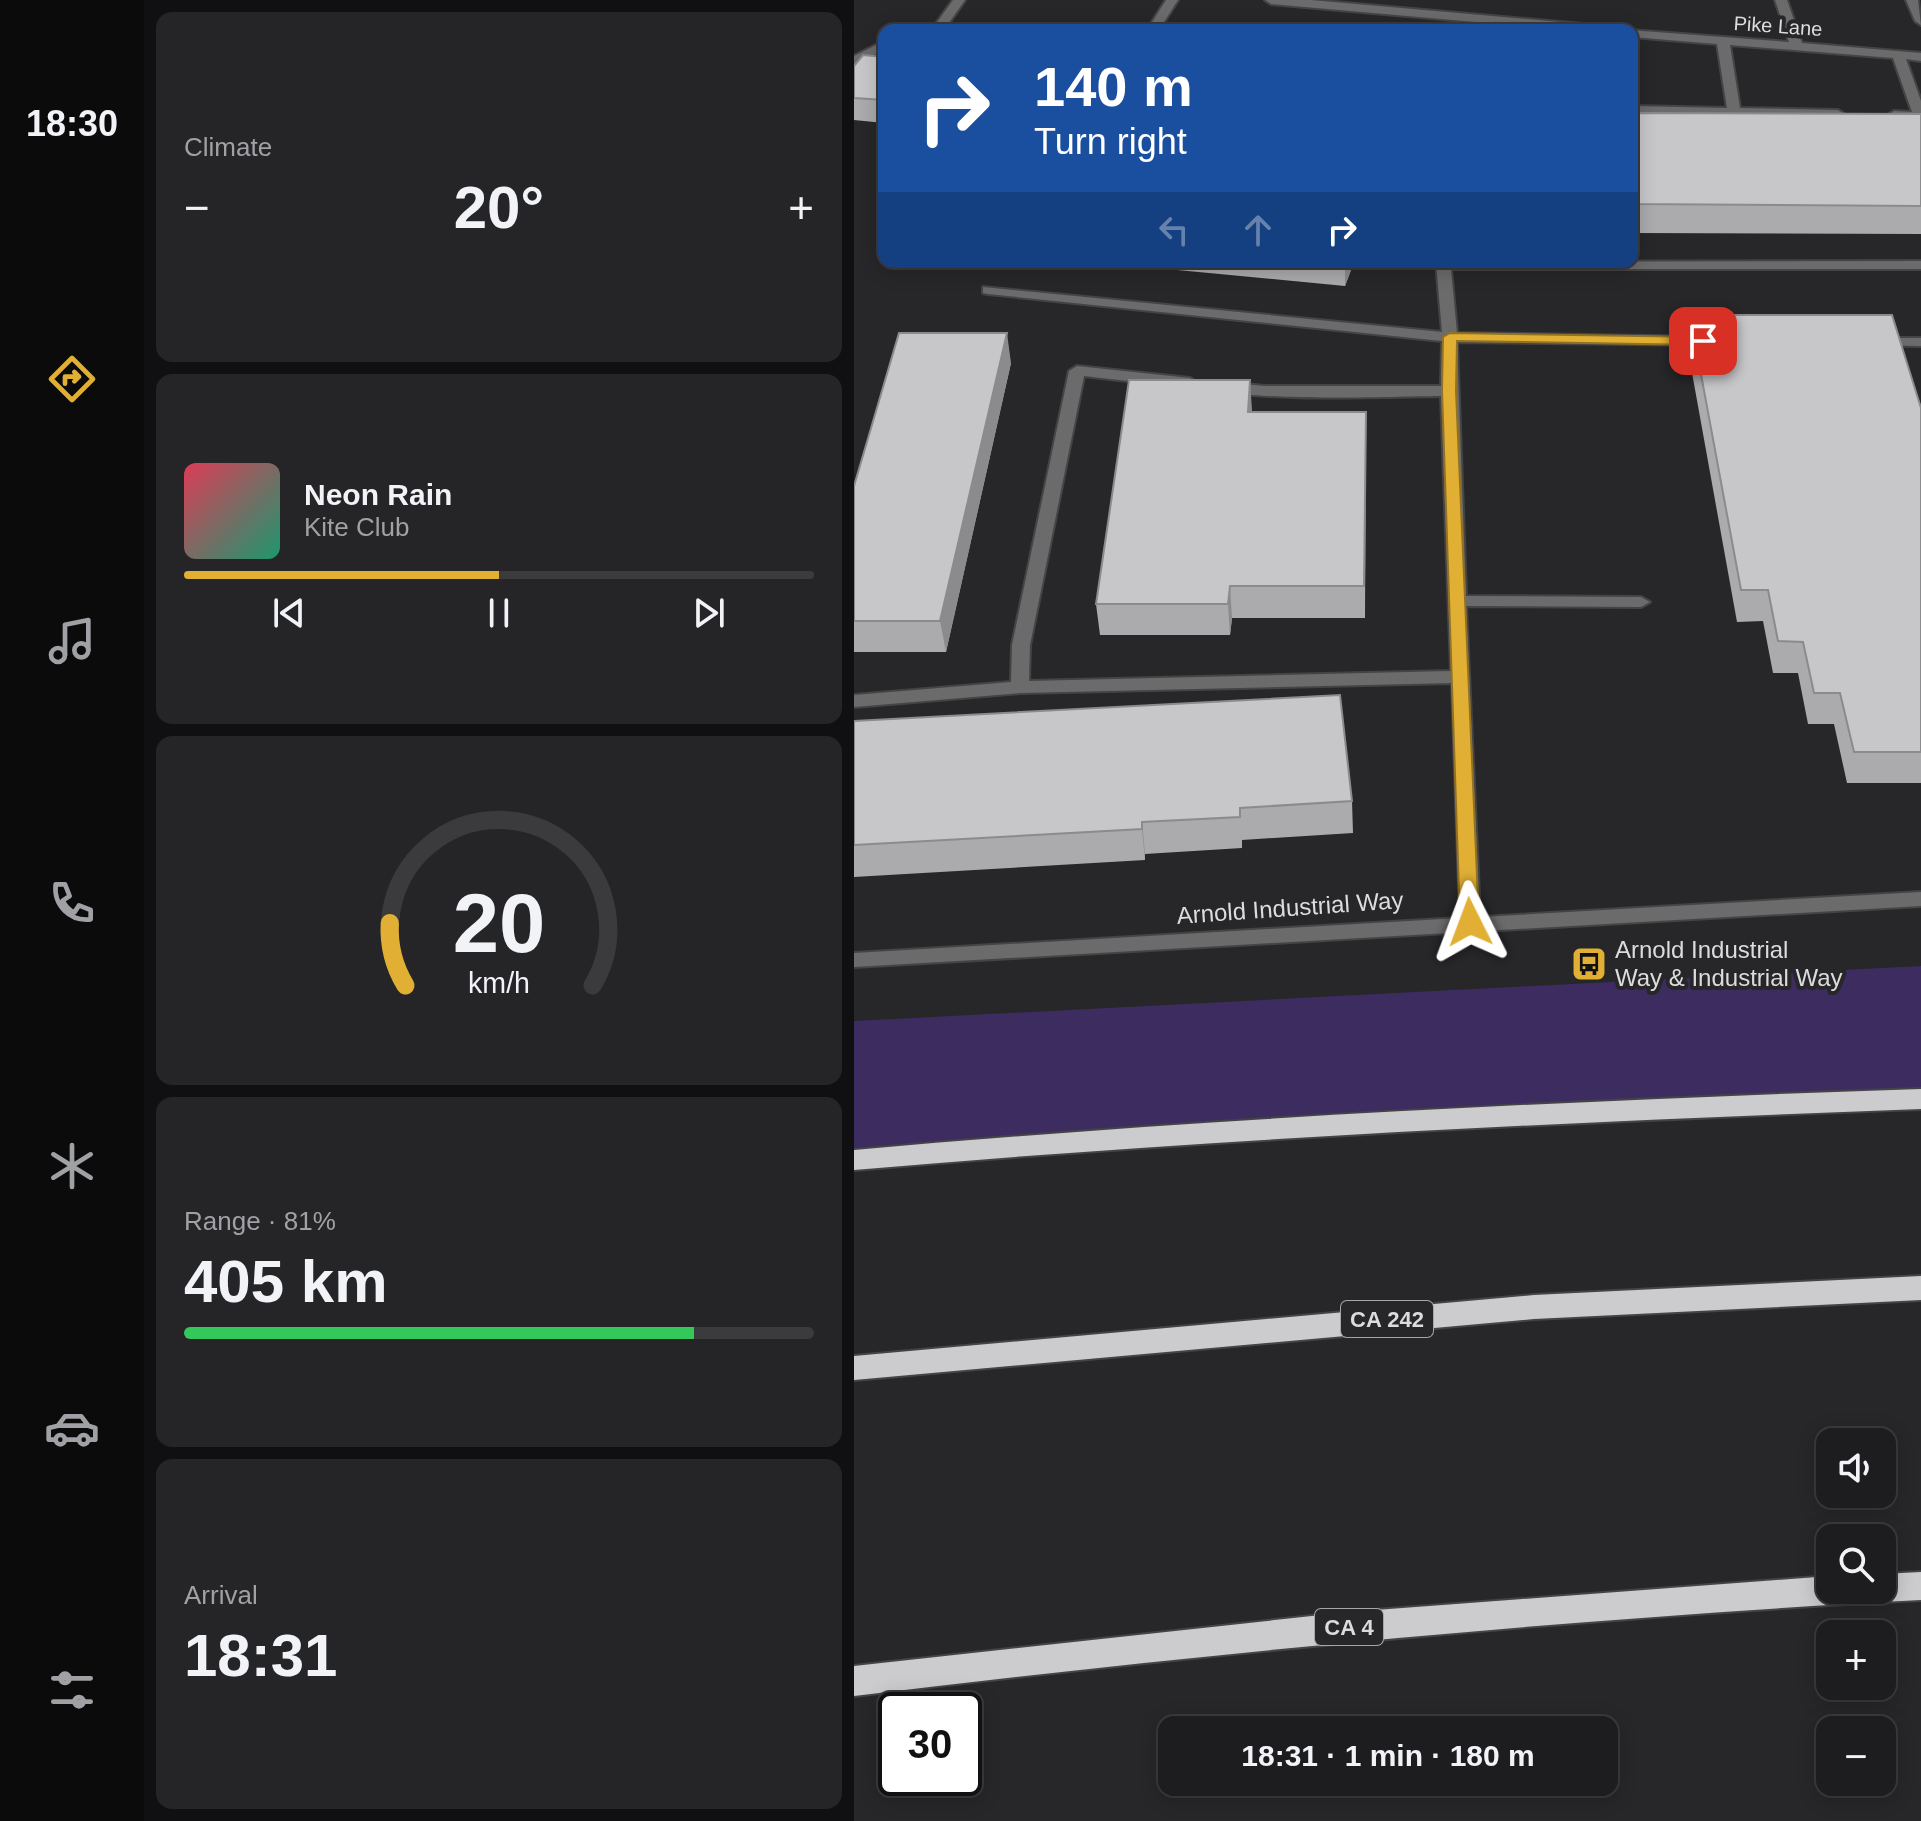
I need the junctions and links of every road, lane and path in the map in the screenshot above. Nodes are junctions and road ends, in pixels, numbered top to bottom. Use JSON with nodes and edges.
{"nodes":[{"id":1,"x":959,"y":0,"type":"edge"},
{"id":2,"x":1172,"y":0,"type":"edge"},
{"id":3,"x":1271,"y":0,"type":"edge"},
{"id":4,"x":1781,"y":0,"type":"edge"},
{"id":5,"x":1912,"y":0,"type":"edge"},
{"id":6,"x":1433,"y":7,"type":"edge"},
{"id":7,"x":1920,"y":16,"type":"edge"},
{"id":8,"x":937,"y":24,"type":"edge"},
{"id":9,"x":1157,"y":24,"type":"edge"},
{"id":10,"x":1560,"y":24,"type":"edge"},
{"id":11,"x":1638,"y":34,"type":"edge"},
{"id":12,"x":1723,"y":42,"type":"junction"},
{"id":13,"x":1797,"y":47,"type":"junction"},
{"id":14,"x":878,"y":48,"type":"edge"},
{"id":15,"x":1898,"y":55,"type":"junction"},
{"id":16,"x":1921,"y":57,"type":"edge"},
{"id":17,"x":854,"y":61,"type":"edge"},
{"id":18,"x":1918,"y":103,"type":"edge"},
{"id":19,"x":1638,"y":110,"type":"edge"},
{"id":20,"x":1734,"y":112,"type":"junction"},
{"id":21,"x":1858,"y":115,"type":"edge"},
{"id":22,"x":1873,"y":115,"type":"edge"},
{"id":23,"x":1638,"y":264,"type":"edge"},
{"id":24,"x":1921,"y":265,"type":"edge"},
{"id":25,"x":1443,"y":268,"type":"edge"},
{"id":26,"x":988,"y":290,"type":"dead end"},
{"id":27,"x":1450,"y":337,"type":"junction"},
{"id":28,"x":1734,"y":341,"type":"edge"},
{"id":29,"x":1859,"y":342,"type":"edge"},
{"id":30,"x":1921,"y":342,"type":"edge"},
{"id":31,"x":1300,"y":390,"type":"junction"},
{"id":32,"x":1449,"y":391,"type":"junction"},
{"id":33,"x":1299,"y":413,"type":"edge"},
{"id":34,"x":1457,"y":601,"type":"junction"},
{"id":35,"x":1641,"y":602,"type":"dead end"},
{"id":36,"x":1459,"y":677,"type":"junction"},
{"id":37,"x":1020,"y":687,"type":"junction"},
{"id":38,"x":854,"y":701,"type":"edge"},
{"id":39,"x":1921,"y":899,"type":"edge"},
{"id":40,"x":1470,"y":922,"type":"junction"},
{"id":41,"x":854,"y":960,"type":"edge"},
{"id":42,"x":1921,"y":1099,"type":"edge"},
{"id":43,"x":854,"y":1160,"type":"edge"},
{"id":44,"x":1921,"y":1288,"type":"edge"},
{"id":45,"x":854,"y":1368,"type":"edge"},
{"id":46,"x":1921,"y":1586,"type":"edge"},
{"id":47,"x":1896,"y":1587,"type":"edge"},
{"id":48,"x":1816,"y":1592,"type":"edge"},
{"id":49,"x":854,"y":1681,"type":"edge"}],
"edges":[{"from":1,"to":8,"type":"street"},
{"from":2,"to":9,"type":"street"},
{"from":3,"to":6,"type":"street"},
{"from":4,"to":13,"type":"street"},
{"from":5,"to":7,"type":"street"},
{"from":6,"to":10,"type":"street"},
{"from":11,"to":12,"type":"street","name":"Pike Lane"},
{"from":12,"to":13,"type":"street","name":"Pike Lane"},
{"from":12,"to":20,"type":"street"},
{"from":13,"to":15,"type":"street","name":"Pike Lane"},
{"from":14,"to":17,"type":"street"},
{"from":15,"to":16,"type":"street","name":"Pike Lane"},
{"from":15,"to":18,"type":"street"},
{"from":18,"to":22,"type":"street"},
{"from":19,"to":20,"type":"street"},
{"from":20,"to":21,"type":"street"},
{"from":23,"to":24,"type":"street"},
{"from":25,"to":27,"type":"street"},
{"from":26,"to":27,"type":"street"},
{"from":27,"to":28,"type":"street"},
{"from":27,"to":32,"type":"street"},
{"from":29,"to":30,"type":"street"},
{"from":31,"to":32,"type":"street"},
{"from":31,"to":33,"type":"street"},
{"from":31,"to":37,"type":"street"},
{"from":32,"to":34,"type":"street"},
{"from":34,"to":35,"type":"street"},
{"from":34,"to":36,"type":"street"},
{"from":36,"to":37,"type":"street"},
{"from":36,"to":40,"type":"street"},
{"from":37,"to":38,"type":"street"},
{"from":39,"to":40,"type":"street","name":"Arnold Industrial Way"},
{"from":40,"to":41,"type":"street","name":"Arnold Industrial Way"},
{"from":42,"to":43,"type":"highway"},
{"from":44,"to":45,"type":"highway","number":"CA 242"},
{"from":46,"to":47,"type":"highway"},
{"from":48,"to":49,"type":"highway","number":"CA 4"}]}
